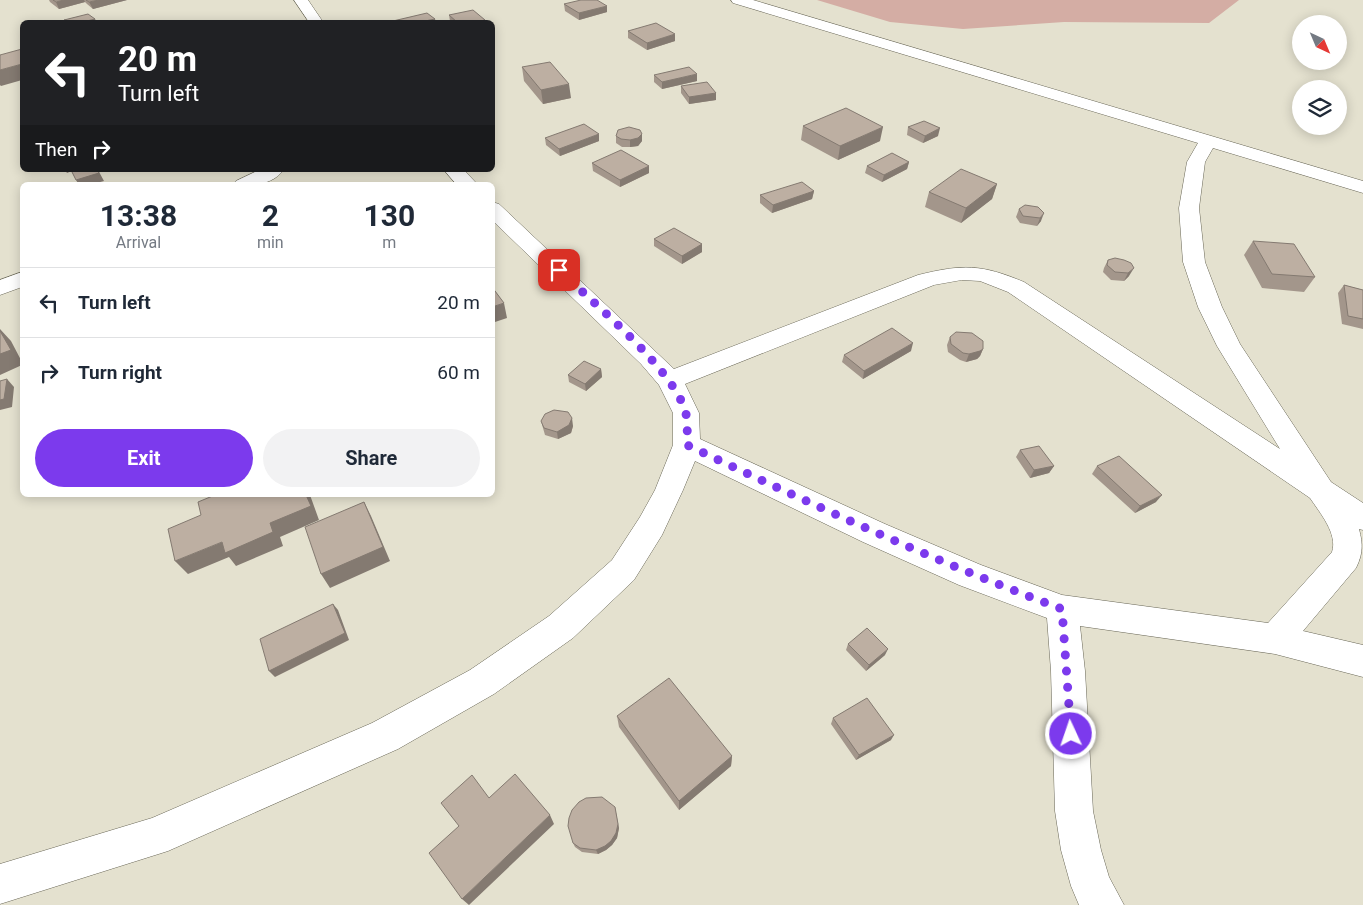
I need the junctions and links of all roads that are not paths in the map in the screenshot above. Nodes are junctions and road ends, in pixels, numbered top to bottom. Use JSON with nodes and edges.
{"nodes":[{"id":1,"x":301,"y":0,"type":"edge"},
{"id":2,"x":738,"y":0,"type":"edge"},
{"id":3,"x":315,"y":20,"type":"edge"},
{"id":4,"x":1208,"y":141,"type":"junction"},
{"id":5,"x":270,"y":172,"type":"edge"},
{"id":6,"x":454,"y":172,"type":"edge"},
{"id":7,"x":249,"y":182,"type":"edge"},
{"id":8,"x":465,"y":182,"type":"edge"},
{"id":9,"x":1363,"y":187,"type":"edge"},
{"id":10,"x":495,"y":211,"type":"edge"},
{"id":11,"x":20,"y":280,"type":"edge"},
{"id":12,"x":0,"y":288,"type":"edge"},
{"id":13,"x":670,"y":380,"type":"junction"},
{"id":14,"x":687,"y":445,"type":"junction"},
{"id":15,"x":1321,"y":491,"type":"junction"},
{"id":16,"x":1363,"y":518,"type":"edge"},
{"id":17,"x":1062,"y":609,"type":"junction"},
{"id":18,"x":1275,"y":639,"type":"junction"},
{"id":19,"x":1363,"y":661,"type":"edge"},
{"id":20,"x":0,"y":884,"type":"edge"},
{"id":21,"x":1104,"y":905,"type":"edge"}],
"edges":[{"from":1,"to":3,"type":"street"},
{"from":2,"to":4,"type":"street"},
{"from":4,"to":9,"type":"street"},
{"from":4,"to":15,"type":"street"},
{"from":5,"to":7,"type":"street"},
{"from":6,"to":8,"type":"street"},
{"from":10,"to":13,"type":"street"},
{"from":11,"to":12,"type":"street"},
{"from":13,"to":14,"type":"street"},
{"from":13,"to":15,"type":"street"},
{"from":14,"to":17,"type":"street"},
{"from":14,"to":20,"type":"street"},
{"from":15,"to":16,"type":"street"},
{"from":15,"to":18,"type":"street"},
{"from":17,"to":18,"type":"street"},
{"from":17,"to":21,"type":"street"},
{"from":18,"to":19,"type":"street"}]}
